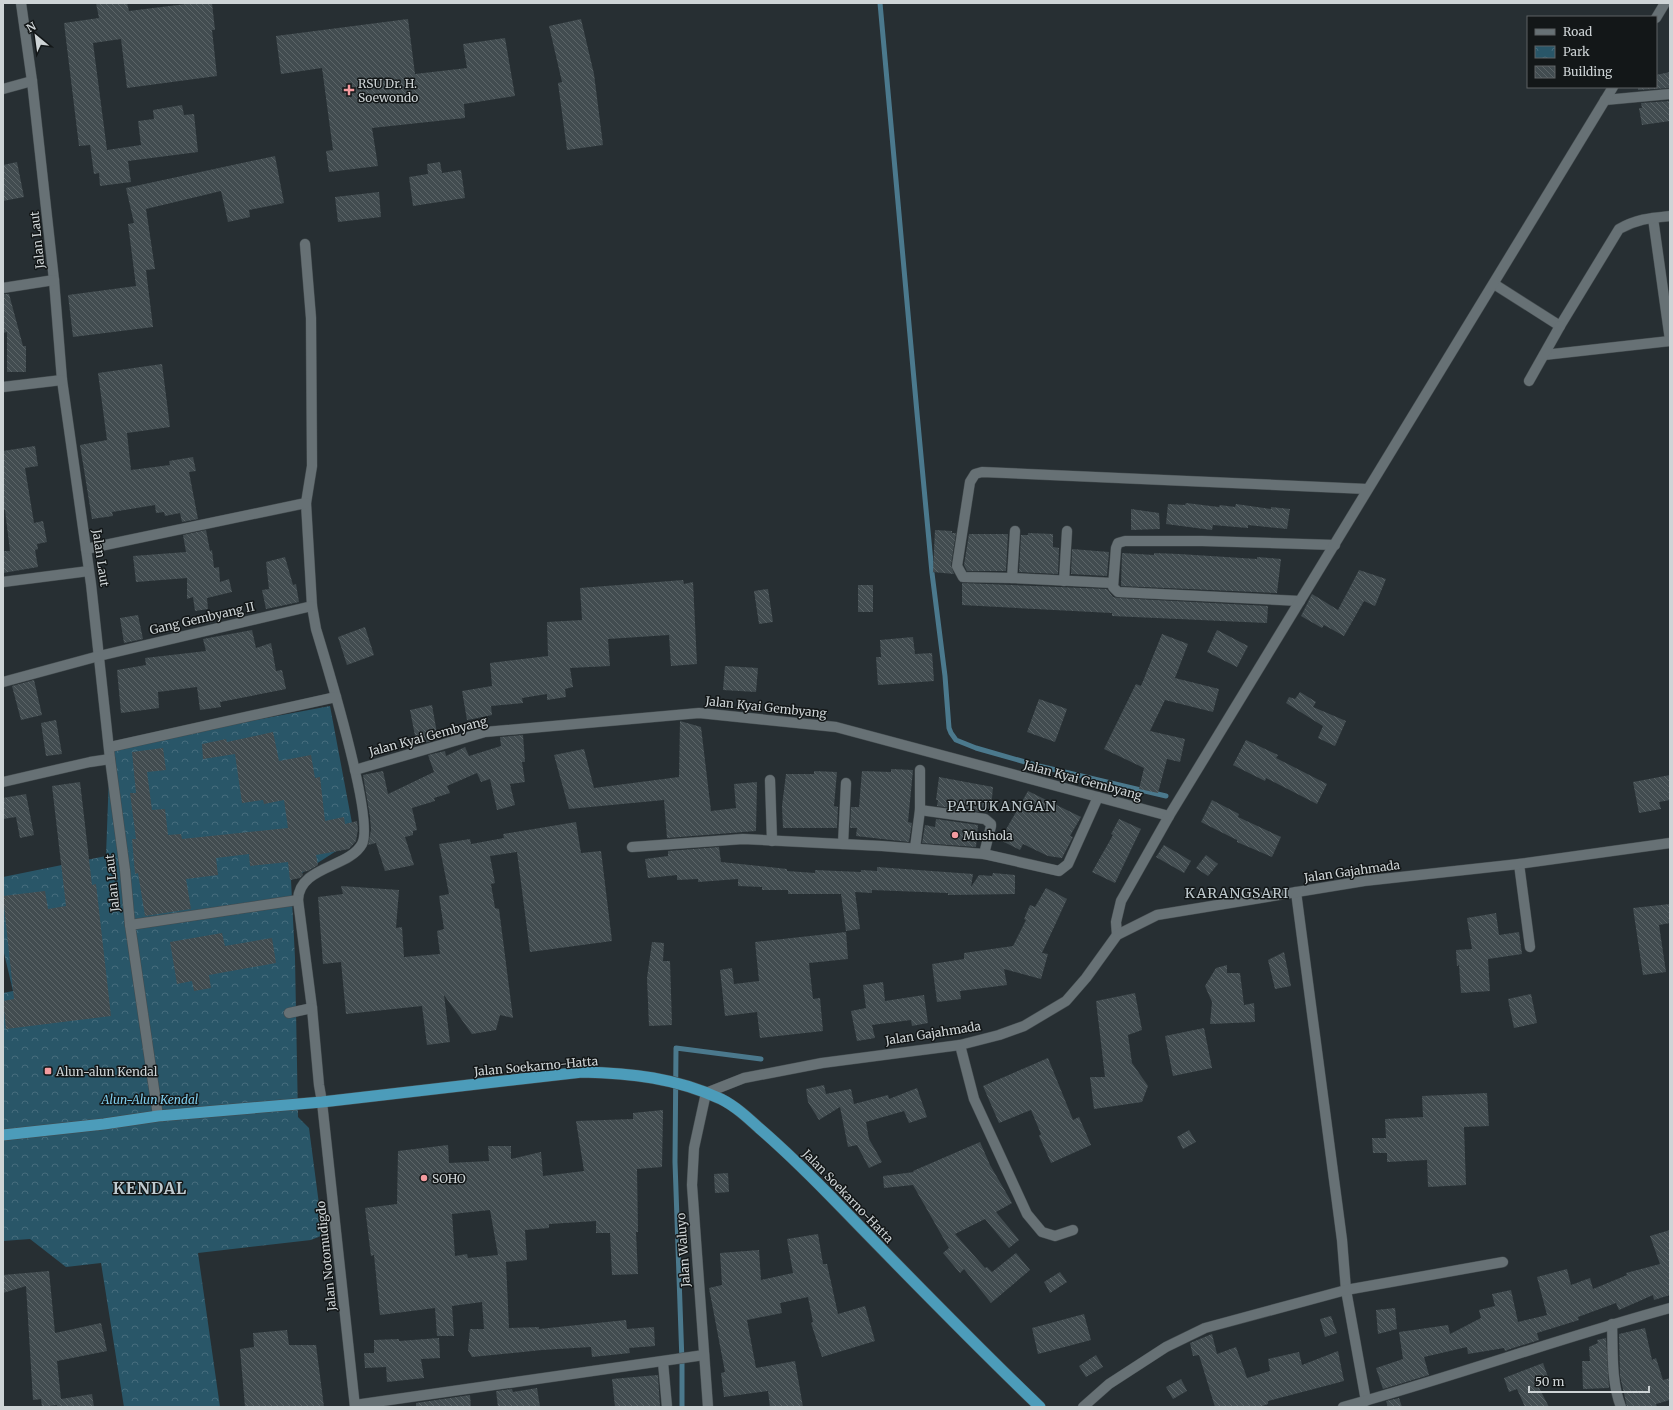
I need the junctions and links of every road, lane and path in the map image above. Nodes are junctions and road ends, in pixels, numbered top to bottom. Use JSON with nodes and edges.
{"nodes":[{"id":1,"x":21,"y":3,"type":"edge"},
{"id":2,"x":1665,"y":3,"type":"edge"},
{"id":3,"x":1657,"y":16,"type":"edge"},
{"id":4,"x":32,"y":81,"type":"junction"},
{"id":5,"x":1612,"y":88,"type":"edge"},
{"id":6,"x":3,"y":89,"type":"edge"},
{"id":7,"x":1670,"y":94,"type":"edge"},
{"id":8,"x":1605,"y":100,"type":"junction"},
{"id":9,"x":1670,"y":216,"type":"edge"},
{"id":10,"x":1653,"y":218,"type":"junction"},
{"id":11,"x":305,"y":244,"type":"dead end"},
{"id":12,"x":54,"y":280,"type":"junction"},
{"id":13,"x":1494,"y":284,"type":"junction"},
{"id":14,"x":3,"y":288,"type":"edge"},
{"id":15,"x":1560,"y":326,"type":"junction"},
{"id":16,"x":1670,"y":340,"type":"edge"},
{"id":17,"x":1544,"y":355,"type":"junction"},
{"id":18,"x":62,"y":380,"type":"junction"},
{"id":19,"x":1530,"y":381,"type":"dead end"},
{"id":20,"x":3,"y":387,"type":"edge"},
{"id":21,"x":1367,"y":489,"type":"junction"},
{"id":22,"x":306,"y":503,"type":"junction"},
{"id":23,"x":1067,"y":531,"type":"dead end"},
{"id":24,"x":1015,"y":532,"type":"dead end"},
{"id":25,"x":1335,"y":545,"type":"junction"},
{"id":26,"x":86,"y":548,"type":"junction"},
{"id":27,"x":89,"y":571,"type":"junction"},
{"id":28,"x":1012,"y":578,"type":"junction"},
{"id":29,"x":1064,"y":581,"type":"junction"},
{"id":30,"x":3,"y":582,"type":"edge"},
{"id":31,"x":1113,"y":583,"type":"junction"},
{"id":32,"x":1300,"y":600,"type":"junction"},
{"id":33,"x":312,"y":606,"type":"junction"},
{"id":34,"x":99,"y":656,"type":"junction"},
{"id":35,"x":3,"y":682,"type":"edge"},
{"id":36,"x":336,"y":697,"type":"junction"},
{"id":37,"x":110,"y":747,"type":"junction"},
{"id":38,"x":110,"y":759,"type":"junction"},
{"id":39,"x":354,"y":770,"type":"junction"},
{"id":40,"x":920,"y":770,"type":"dead end"},
{"id":41,"x":770,"y":780,"type":"dead end"},
{"id":42,"x":3,"y":782,"type":"edge"},
{"id":43,"x":846,"y":783,"type":"dead end"},
{"id":44,"x":1098,"y":797,"type":"junction"},
{"id":45,"x":920,"y":810,"type":"junction"},
{"id":46,"x":1169,"y":816,"type":"junction"},
{"id":47,"x":772,"y":841,"type":"junction"},
{"id":48,"x":1670,"y":843,"type":"edge"},
{"id":49,"x":843,"y":844,"type":"junction"},
{"id":50,"x":632,"y":848,"type":"dead end"},
{"id":51,"x":915,"y":848,"type":"junction"},
{"id":52,"x":984,"y":854,"type":"junction"},
{"id":53,"x":1519,"y":864,"type":"junction"},
{"id":54,"x":1296,"y":892,"type":"junction"},
{"id":55,"x":298,"y":900,"type":"junction"},
{"id":56,"x":130,"y":925,"type":"junction"},
{"id":57,"x":1117,"y":936,"type":"junction"},
{"id":58,"x":1530,"y":947,"type":"dead end"},
{"id":59,"x":312,"y":1008,"type":"junction"},
{"id":60,"x":289,"y":1013,"type":"dead end"},
{"id":61,"x":960,"y":1045,"type":"junction"},
{"id":62,"x":706,"y":1093,"type":"junction"},
{"id":63,"x":322,"y":1102,"type":"junction"},
{"id":64,"x":158,"y":1116,"type":"junction"},
{"id":65,"x":3,"y":1135,"type":"edge"},
{"id":66,"x":1073,"y":1230,"type":"dead end"},
{"id":67,"x":1503,"y":1262,"type":"dead end"},
{"id":68,"x":1346,"y":1290,"type":"junction"},
{"id":69,"x":1670,"y":1308,"type":"edge"},
{"id":70,"x":1612,"y":1324,"type":"junction"},
{"id":71,"x":704,"y":1355,"type":"junction"},
{"id":72,"x":667,"y":1361,"type":"junction"},
{"id":73,"x":1366,"y":1401,"type":"junction"},
{"id":74,"x":355,"y":1406,"type":"edge"},
{"id":75,"x":667,"y":1407,"type":"edge"},
{"id":76,"x":708,"y":1407,"type":"edge"},
{"id":77,"x":1040,"y":1407,"type":"edge"},
{"id":78,"x":1083,"y":1407,"type":"edge"},
{"id":79,"x":1343,"y":1407,"type":"edge"},
{"id":80,"x":1620,"y":1407,"type":"edge"}],
"edges":[{"from":1,"to":4,"type":"street","name":"Jalan Laut"},
{"from":2,"to":3,"type":"street"},
{"from":4,"to":6,"type":"street"},
{"from":4,"to":12,"type":"street","name":"Jalan Laut"},
{"from":5,"to":8,"type":"street"},
{"from":7,"to":8,"type":"street"},
{"from":8,"to":13,"type":"street"},
{"from":9,"to":10,"type":"street"},
{"from":10,"to":15,"type":"street"},
{"from":10,"to":16,"type":"street"},
{"from":11,"to":22,"type":"street"},
{"from":12,"to":14,"type":"street"},
{"from":12,"to":18,"type":"street","name":"Jalan Laut"},
{"from":13,"to":15,"type":"street"},
{"from":13,"to":21,"type":"street"},
{"from":15,"to":17,"type":"street"},
{"from":16,"to":17,"type":"street"},
{"from":17,"to":19,"type":"street"},
{"from":18,"to":20,"type":"street"},
{"from":18,"to":26,"type":"street","name":"Jalan Laut"},
{"from":21,"to":25,"type":"street"},
{"from":21,"to":28,"type":"street"},
{"from":22,"to":26,"type":"street"},
{"from":22,"to":33,"type":"street"},
{"from":23,"to":29,"type":"street"},
{"from":24,"to":28,"type":"street"},
{"from":25,"to":31,"type":"street"},
{"from":25,"to":32,"type":"street"},
{"from":26,"to":27,"type":"street","name":"Jalan Laut"},
{"from":27,"to":30,"type":"street"},
{"from":27,"to":34,"type":"street","name":"Jalan Laut"},
{"from":28,"to":29,"type":"street"},
{"from":29,"to":31,"type":"street"},
{"from":31,"to":32,"type":"street"},
{"from":32,"to":46,"type":"street"},
{"from":33,"to":34,"type":"street","name":"Gang Gembyang II"},
{"from":33,"to":36,"type":"street"},
{"from":34,"to":35,"type":"street","name":"Gang Gembyang II"},
{"from":34,"to":37,"type":"street","name":"Jalan Laut"},
{"from":36,"to":37,"type":"street"},
{"from":36,"to":39,"type":"street"},
{"from":37,"to":38,"type":"street","name":"Jalan Laut"},
{"from":38,"to":42,"type":"street"},
{"from":38,"to":56,"type":"street","name":"Jalan Laut"},
{"from":39,"to":44,"type":"street","name":"Jalan Kyai Gembyang"},
{"from":39,"to":55,"type":"street"},
{"from":40,"to":45,"type":"street"},
{"from":41,"to":47,"type":"street"},
{"from":43,"to":49,"type":"street"},
{"from":44,"to":46,"type":"street","name":"Jalan Kyai Gembyang"},
{"from":44,"to":52,"type":"street"},
{"from":45,"to":51,"type":"street"},
{"from":45,"to":52,"type":"street"},
{"from":46,"to":57,"type":"street"},
{"from":47,"to":49,"type":"street"},
{"from":47,"to":50,"type":"street"},
{"from":48,"to":53,"type":"street","name":"Jalan Gajahmada"},
{"from":49,"to":51,"type":"street"},
{"from":51,"to":52,"type":"street"},
{"from":53,"to":54,"type":"street","name":"Jalan Gajahmada"},
{"from":53,"to":58,"type":"street"},
{"from":54,"to":57,"type":"street","name":"Jalan Gajahmada"},
{"from":54,"to":68,"type":"street"},
{"from":55,"to":56,"type":"street"},
{"from":55,"to":59,"type":"street","name":"Jalan Notomudigdo"},
{"from":56,"to":64,"type":"street","name":"Jalan Laut"},
{"from":57,"to":61,"type":"street","name":"Jalan Gajahmada"},
{"from":59,"to":60,"type":"street"},
{"from":59,"to":63,"type":"street","name":"Jalan Notomudigdo"},
{"from":61,"to":62,"type":"street","name":"Jalan Gajahmada"},
{"from":61,"to":66,"type":"street"},
{"from":62,"to":63,"type":"highway","name":"Jalan Soekarno-Hatta"},
{"from":62,"to":71,"type":"street","name":"Jalan Waluyo"},
{"from":62,"to":77,"type":"highway","name":"Jalan Soekarno-Hatta"},
{"from":63,"to":64,"type":"highway","name":"Jalan Soekarno-Hatta"},
{"from":63,"to":74,"type":"street","name":"Jalan Notomudigdo"},
{"from":64,"to":65,"type":"highway","name":"Jalan Soekarno-Hatta"},
{"from":67,"to":68,"type":"street"},
{"from":68,"to":73,"type":"street"},
{"from":68,"to":78,"type":"street"},
{"from":69,"to":70,"type":"street"},
{"from":70,"to":73,"type":"street"},
{"from":70,"to":80,"type":"street"},
{"from":71,"to":72,"type":"street"},
{"from":71,"to":76,"type":"street","name":"Jalan Waluyo"},
{"from":72,"to":74,"type":"street"},
{"from":72,"to":75,"type":"street"},
{"from":73,"to":79,"type":"street"}]}
